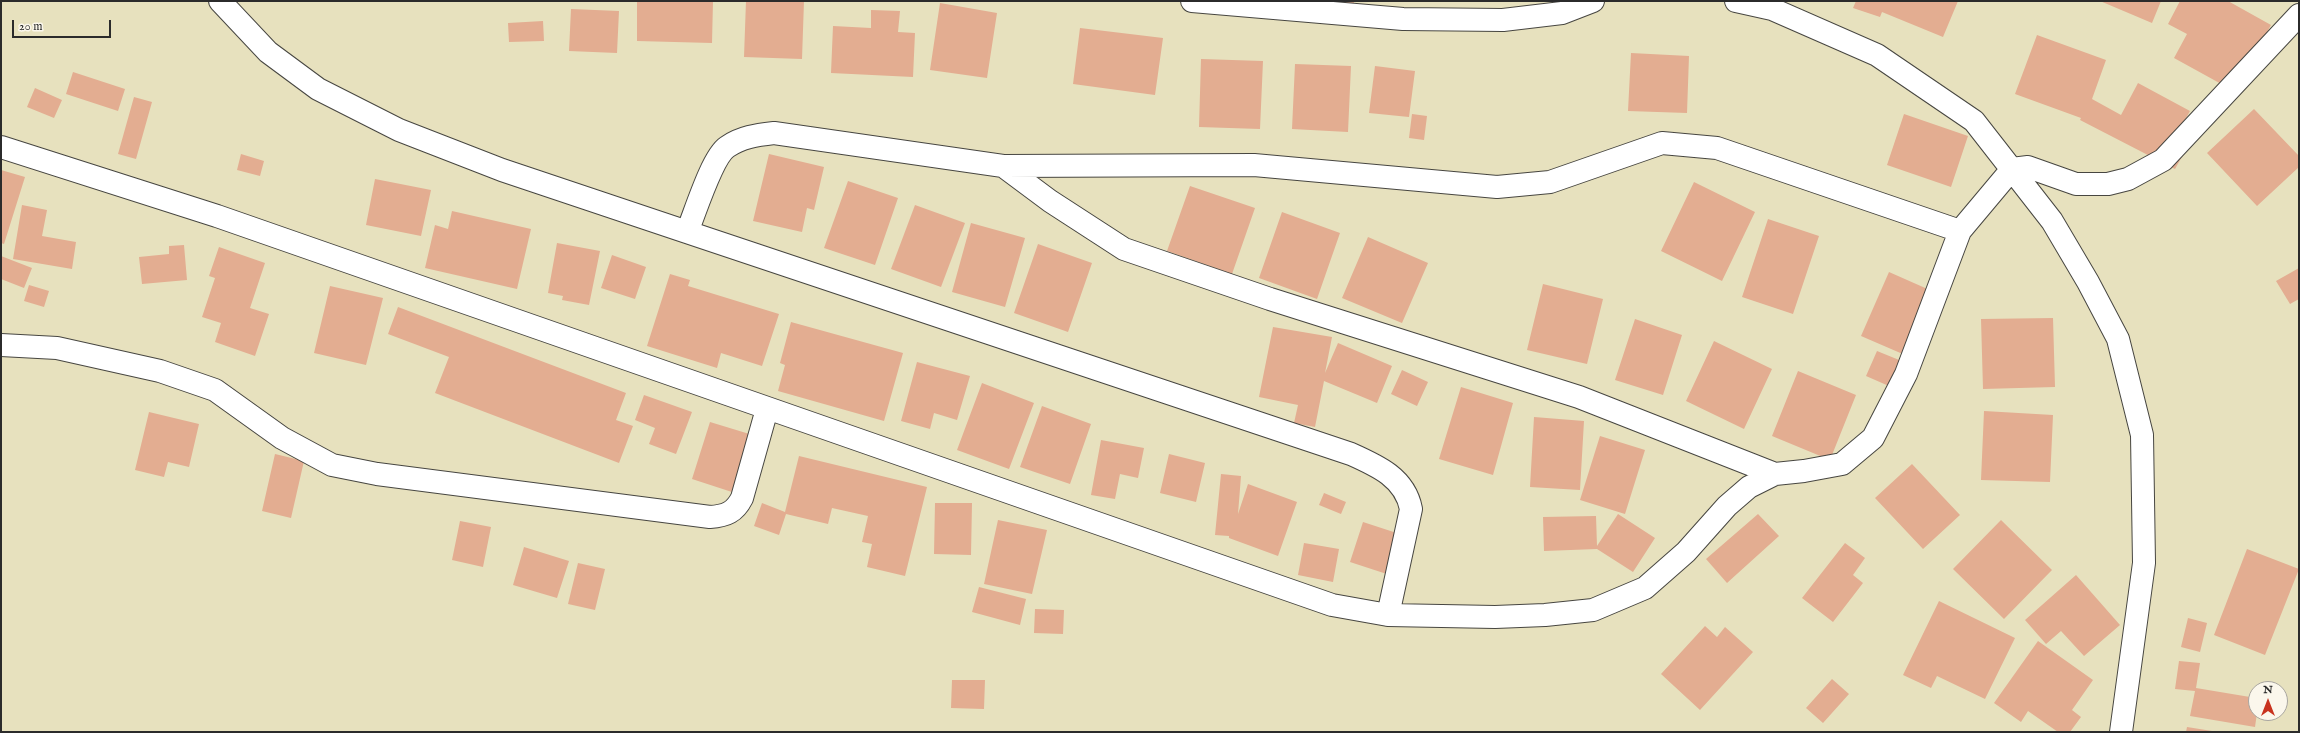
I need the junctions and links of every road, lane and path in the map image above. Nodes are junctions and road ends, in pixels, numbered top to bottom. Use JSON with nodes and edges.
{"nodes":[{"id":1,"x":220,"y":1,"type":"edge"},
{"id":2,"x":1192,"y":1,"type":"edge"},
{"id":3,"x":1593,"y":1,"type":"edge"},
{"id":4,"x":1736,"y":1,"type":"edge"},
{"id":5,"x":2299,"y":15,"type":"edge"},
{"id":6,"x":1,"y":147,"type":"edge"},
{"id":7,"x":1003,"y":166,"type":"junction"},
{"id":8,"x":2012,"y":169,"type":"junction"},
{"id":9,"x":1960,"y":231,"type":"junction"},
{"id":10,"x":687,"y":232,"type":"junction"},
{"id":11,"x":1,"y":345,"type":"edge"},
{"id":12,"x":767,"y":409,"type":"junction"},
{"id":13,"x":1775,"y":474,"type":"junction"},
{"id":14,"x":1388,"y":615,"type":"junction"},
{"id":15,"x":2121,"y":732,"type":"edge"}],
"edges":[{"from":1,"to":10,"type":"street"},
{"from":2,"to":3,"type":"street"},
{"from":4,"to":8,"type":"street"},
{"from":5,"to":8,"type":"street"},
{"from":6,"to":12,"type":"street"},
{"from":7,"to":9,"type":"street"},
{"from":7,"to":10,"type":"street"},
{"from":7,"to":13,"type":"street"},
{"from":8,"to":9,"type":"street"},
{"from":8,"to":15,"type":"street"},
{"from":9,"to":13,"type":"street"},
{"from":10,"to":14,"type":"street"},
{"from":11,"to":12,"type":"street"},
{"from":12,"to":14,"type":"street"},
{"from":13,"to":14,"type":"street"}]}
